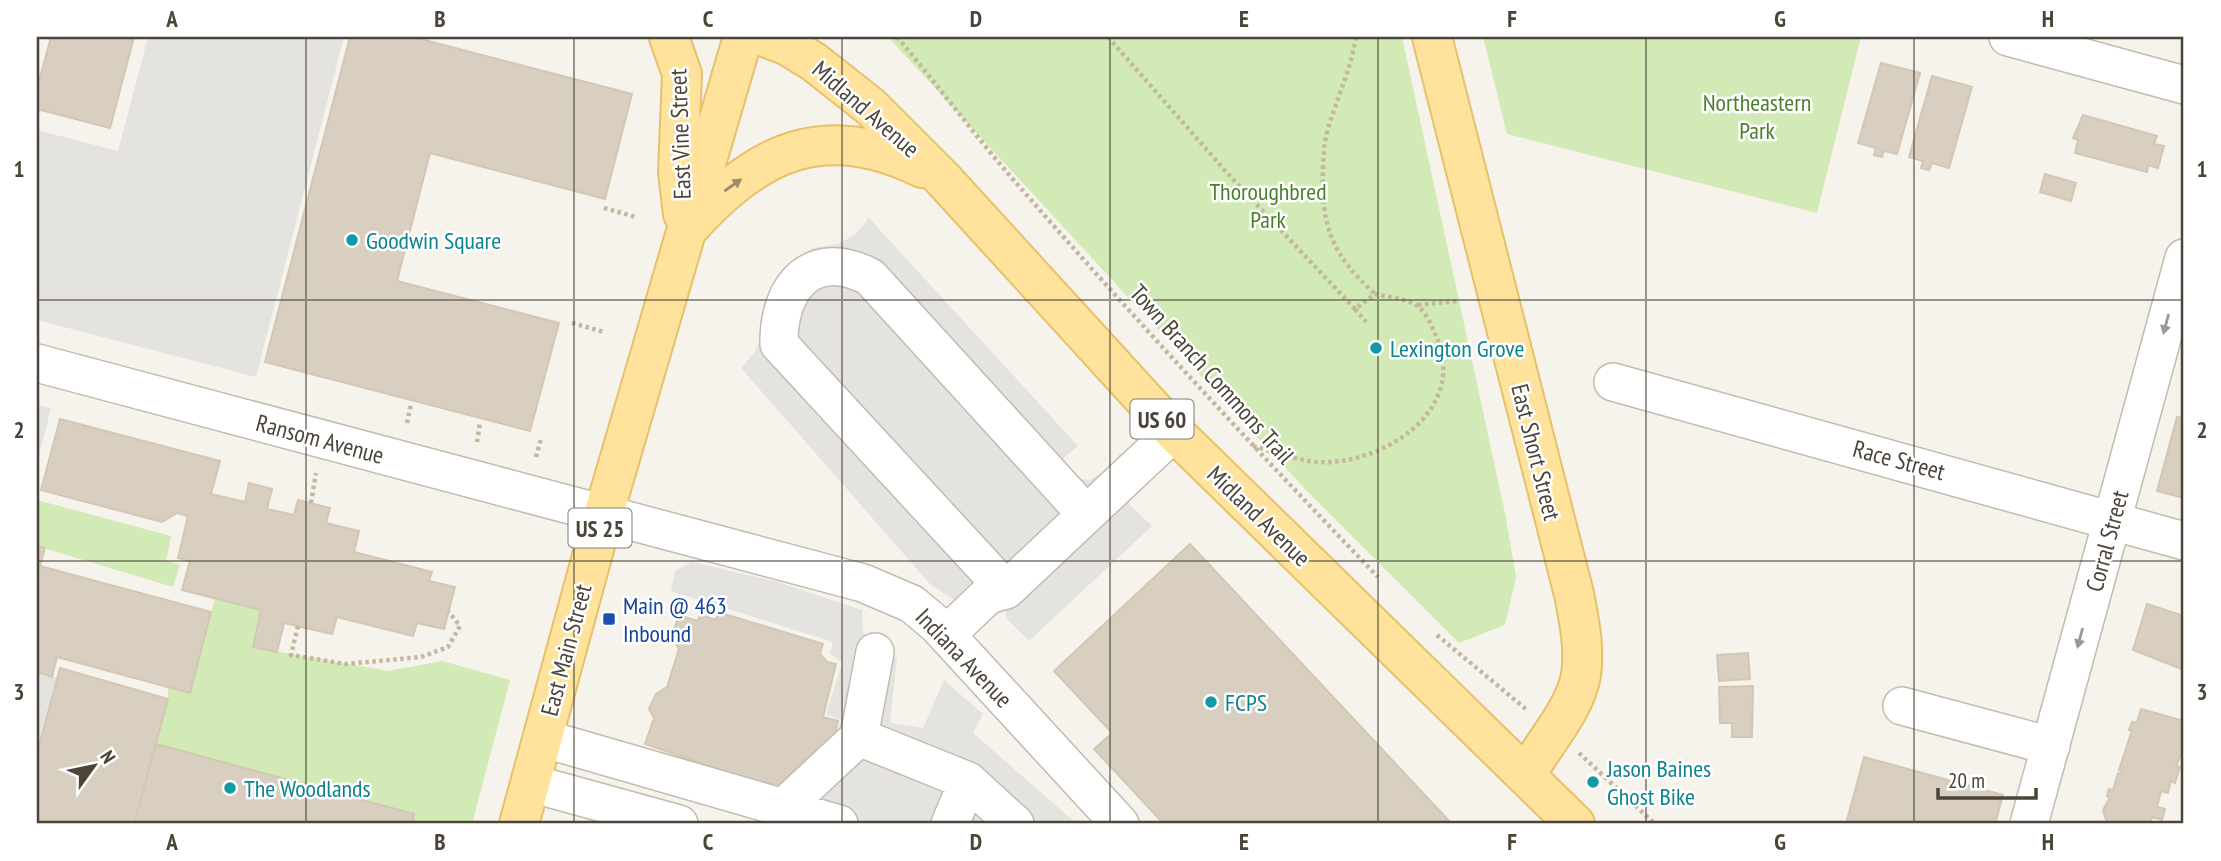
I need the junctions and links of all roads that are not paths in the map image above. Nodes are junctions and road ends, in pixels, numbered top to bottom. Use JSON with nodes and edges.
{"nodes":[{"id":1,"x":669,"y":37,"type":"edge"},
{"id":2,"x":743,"y":37,"type":"edge"},
{"id":3,"x":765,"y":37,"type":"edge"},
{"id":4,"x":1432,"y":37,"type":"edge"},
{"id":5,"x":2008,"y":37,"type":"edge"},
{"id":6,"x":2184,"y":85,"type":"edge"},
{"id":7,"x":943,"y":178,"type":"junction"},
{"id":8,"x":685,"y":233,"type":"junction"},
{"id":9,"x":2184,"y":258,"type":"edge"},
{"id":10,"x":37,"y":363,"type":"edge"},
{"id":11,"x":1613,"y":382,"type":"dead end"},
{"id":12,"x":1174,"y":432,"type":"junction"},
{"id":13,"x":1086,"y":513,"type":"junction"},
{"id":14,"x":603,"y":516,"type":"junction"},
{"id":15,"x":2113,"y":520,"type":"junction"},
{"id":16,"x":2184,"y":541,"type":"edge"},
{"id":17,"x":1006,"y":590,"type":"junction"},
{"id":18,"x":946,"y":635,"type":"junction"},
{"id":19,"x":875,"y":652,"type":"dead end"},
{"id":20,"x":1902,"y":706,"type":"dead end"},
{"id":21,"x":859,"y":737,"type":"junction"},
{"id":22,"x":542,"y":738,"type":"junction"},
{"id":23,"x":2051,"y":746,"type":"junction"},
{"id":24,"x":1526,"y":775,"type":"junction"},
{"id":25,"x":968,"y":781,"type":"junction"},
{"id":26,"x":530,"y":783,"type":"junction"},
{"id":27,"x":783,"y":808,"type":"junction"},
{"id":28,"x":519,"y":824,"type":"edge"},
{"id":29,"x":679,"y":824,"type":"edge"},
{"id":30,"x":839,"y":824,"type":"edge"},
{"id":31,"x":950,"y":824,"type":"edge"},
{"id":32,"x":1015,"y":824,"type":"edge"},
{"id":33,"x":1119,"y":824,"type":"edge"},
{"id":34,"x":1575,"y":824,"type":"edge"},
{"id":35,"x":2029,"y":824,"type":"edge"}],
"edges":[{"from":1,"to":8,"type":"main road","name":"East Vine Street"},
{"from":2,"to":8,"type":"main road","name":"East Main Street","number":"US 25"},
{"from":3,"to":7,"type":"main road","name":"Midland Avenue","number":"US 60"},
{"from":4,"to":24,"type":"main road","name":"East Short Street"},
{"from":5,"to":6,"type":"street"},
{"from":8,"to":7,"type":"main road","name":"East Main Street","one_way":true},
{"from":7,"to":12,"type":"main road","name":"Midland Avenue","number":"US 60"},
{"from":8,"to":14,"type":"main road","name":"East Main Street","number":"US 25"},
{"from":9,"to":15,"type":"street","name":"Corral Street","one_way":true},
{"from":10,"to":14,"type":"street","name":"Ransom Avenue"},
{"from":11,"to":15,"type":"street","name":"Race Street"},
{"from":12,"to":13,"type":"street"},
{"from":12,"to":24,"type":"main road","name":"Midland Avenue","number":"US 60"},
{"from":13,"to":17,"type":"street"},
{"from":13,"to":17,"type":"street"},
{"from":14,"to":18,"type":"street","name":"Indiana Avenue"},
{"from":14,"to":22,"type":"main road","name":"East Main Street","number":"US 25"},
{"from":15,"to":16,"type":"street","name":"Race Street"},
{"from":15,"to":23,"type":"street","name":"Corral Street","one_way":true},
{"from":17,"to":18,"type":"street"},
{"from":18,"to":33,"type":"street","name":"Indiana Avenue"},
{"from":19,"to":21,"type":"street"},
{"from":20,"to":23,"type":"street"},
{"from":21,"to":25,"type":"street"},
{"from":21,"to":27,"type":"street"},
{"from":22,"to":26,"type":"main road","name":"East Main Street","number":"US 25"},
{"from":22,"to":27,"type":"street"},
{"from":23,"to":35,"type":"street","name":"Corral Street"},
{"from":24,"to":34,"type":"main road","name":"Midland Avenue","number":"US 60"},
{"from":25,"to":31,"type":"street"},
{"from":25,"to":32,"type":"street"},
{"from":26,"to":28,"type":"main road","name":"East Main Street","number":"US 25"},
{"from":26,"to":29,"type":"street"},
{"from":27,"to":30,"type":"street"}]}
